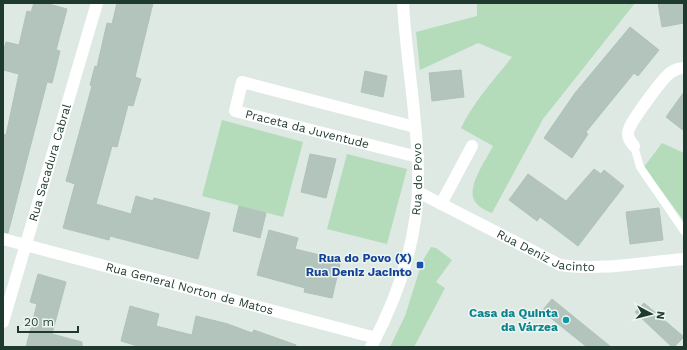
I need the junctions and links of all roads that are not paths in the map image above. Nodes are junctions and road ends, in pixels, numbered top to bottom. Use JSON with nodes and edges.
{"nodes":[{"id":1,"x":97,"y":3,"type":"edge"},
{"id":2,"x":402,"y":3,"type":"edge"},
{"id":3,"x":684,"y":68,"type":"edge"},
{"id":4,"x":414,"y":127,"type":"junction"},
{"id":5,"x":472,"y":146,"type":"dead end"},
{"id":6,"x":634,"y":146,"type":"joint"},
{"id":7,"x":418,"y":158,"type":"junction"},
{"id":8,"x":418,"y":192,"type":"junction"},
{"id":9,"x":442,"y":204,"type":"junction"},
{"id":10,"x":684,"y":231,"type":"edge"},
{"id":11,"x":3,"y":238,"type":"edge"},
{"id":12,"x":26,"y":244,"type":"junction"},
{"id":13,"x":684,"y":260,"type":"edge"},
{"id":14,"x":3,"y":322,"type":"edge"},
{"id":15,"x":374,"y":342,"type":"edge"}],
"edges":[{"from":1,"to":12,"type":"street","name":"Rua Sacadura Cabral"},
{"from":2,"to":4,"type":"street","name":"Rua do Povo"},
{"from":3,"to":6,"type":"street"},
{"from":4,"to":7,"type":"street","name":"Rua do Povo"},
{"from":4,"to":7,"type":"street","name":"Praceta da Juventude"},
{"from":5,"to":9,"type":"street"},
{"from":6,"to":10,"type":"lane"},
{"from":7,"to":8,"type":"street","name":"Rua do Povo"},
{"from":8,"to":9,"type":"street","name":"Rua Deniz Jacinto"},
{"from":8,"to":15,"type":"street","name":"Rua do Povo"},
{"from":9,"to":13,"type":"street","name":"Rua Deniz Jacinto"},
{"from":11,"to":12,"type":"street","name":"Rua General Norton de Matos"},
{"from":12,"to":14,"type":"street","name":"Rua Sacadura Cabral"},
{"from":12,"to":15,"type":"street","name":"Rua General Norton de Matos"}]}
